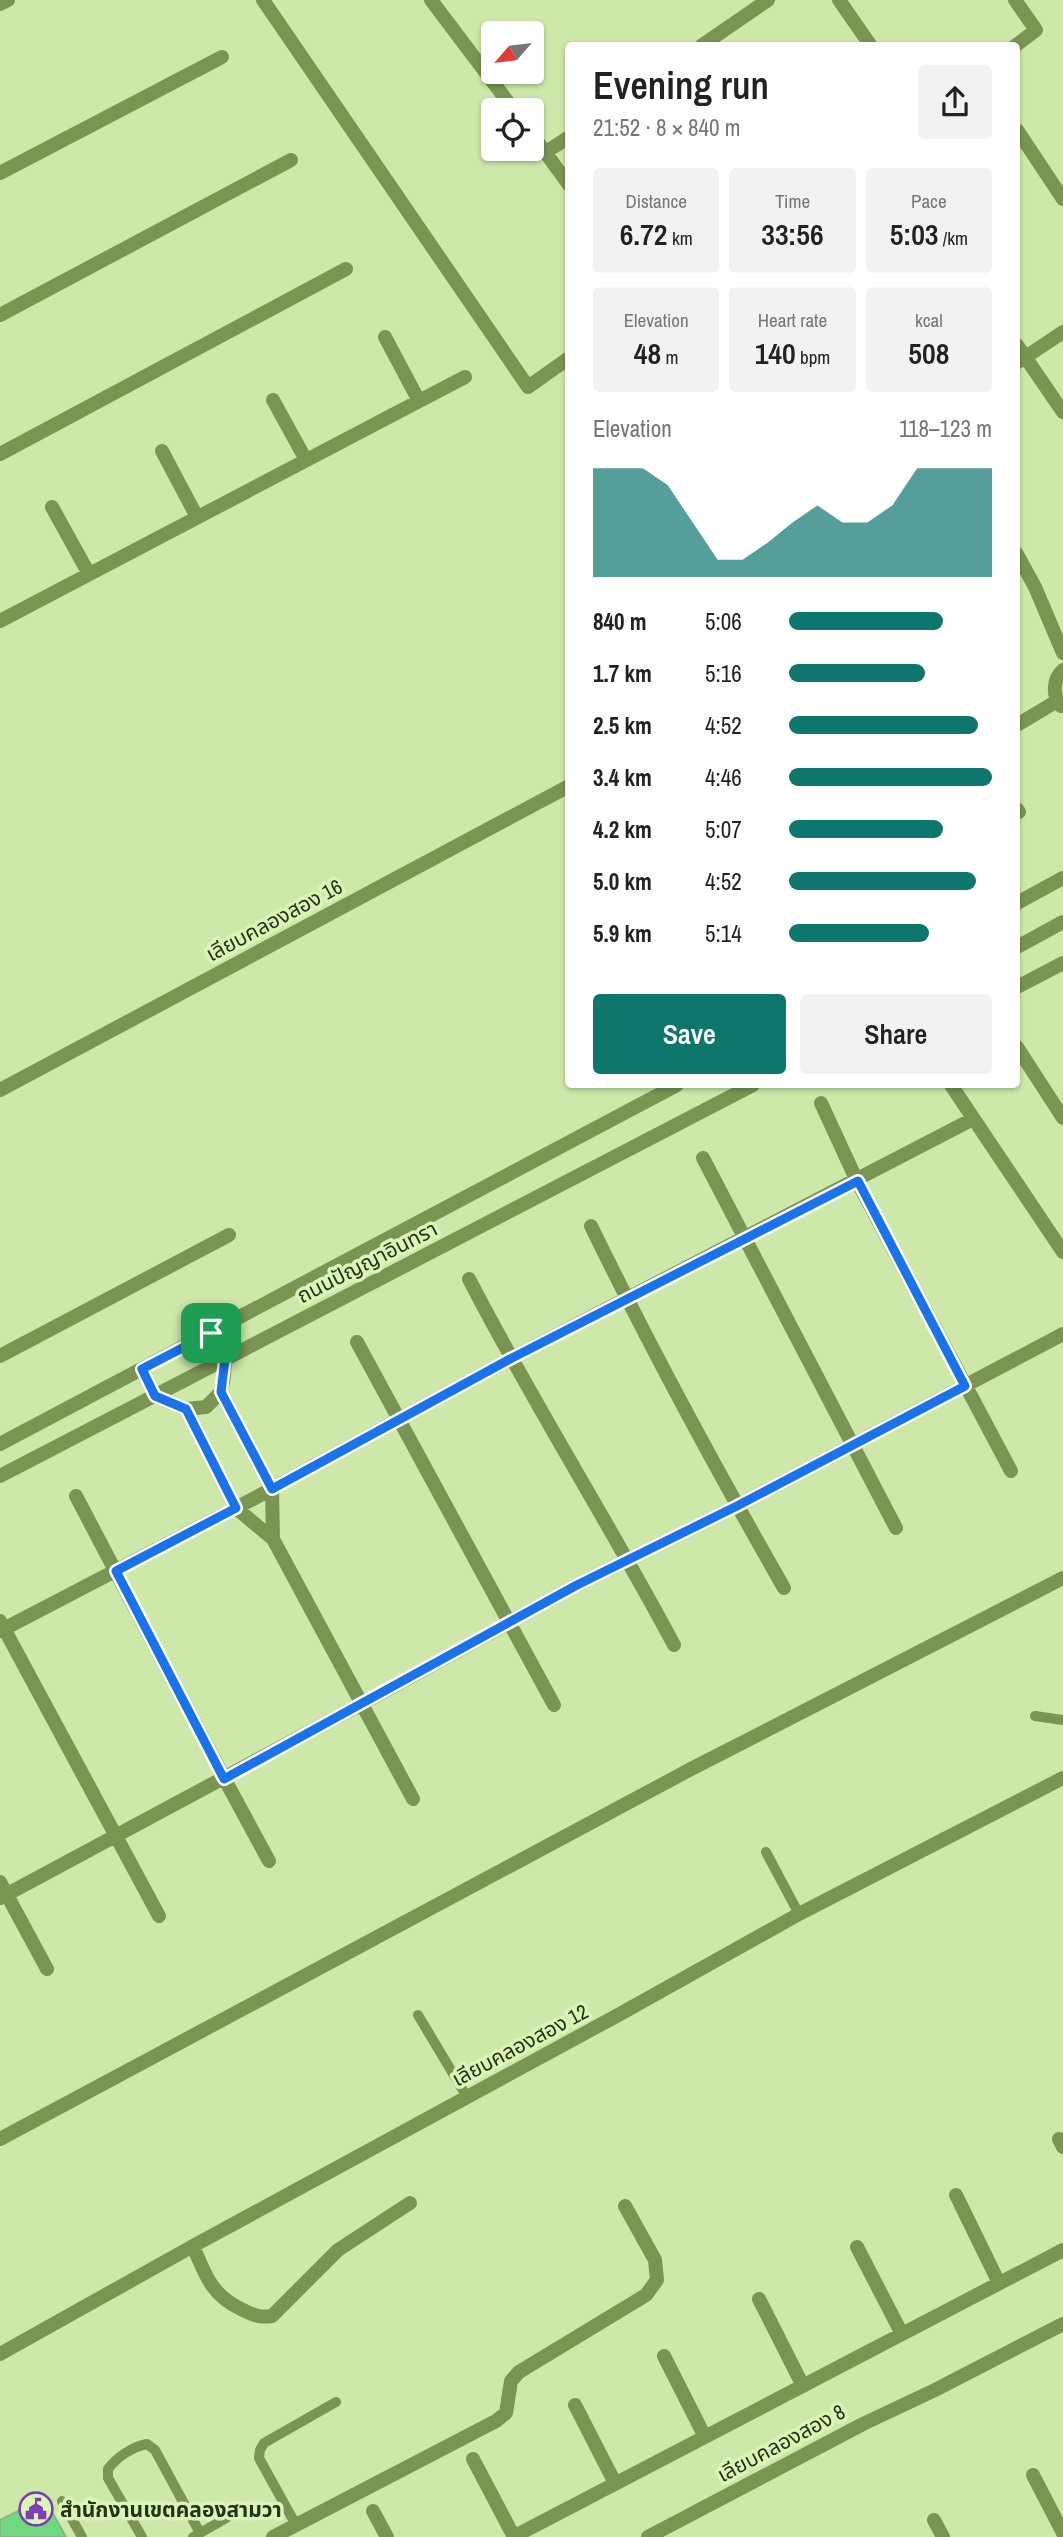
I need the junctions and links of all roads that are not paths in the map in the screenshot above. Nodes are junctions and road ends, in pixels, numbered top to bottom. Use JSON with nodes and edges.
{"nodes":[{"id":1,"x":8,"y":0,"type":"edge"},
{"id":2,"x":263,"y":0,"type":"edge"},
{"id":3,"x":431,"y":0,"type":"edge"},
{"id":4,"x":768,"y":0,"type":"edge"},
{"id":5,"x":839,"y":0,"type":"edge"},
{"id":6,"x":1015,"y":0,"type":"edge"},
{"id":7,"x":0,"y":4,"type":"edge"},
{"id":8,"x":707,"y":42,"type":"edge"},
{"id":9,"x":868,"y":42,"type":"edge"},
{"id":10,"x":1020,"y":42,"type":"edge"},
{"id":11,"x":222,"y":57,"type":"dead end"},
{"id":12,"x":505,"y":98,"type":"edge"},
{"id":13,"x":1020,"y":134,"type":"edge"},
{"id":14,"x":565,"y":140,"type":"edge"},
{"id":15,"x":544,"y":149,"type":"edge"},
{"id":16,"x":546,"y":152,"type":"junction"},
{"id":17,"x":291,"y":160,"type":"dead end"},
{"id":18,"x":0,"y":173,"type":"edge"},
{"id":19,"x":565,"y":179,"type":"edge"},
{"id":20,"x":1063,"y":199,"type":"edge"},
{"id":21,"x":346,"y":269,"type":"dead end"},
{"id":22,"x":0,"y":315,"type":"edge"},
{"id":23,"x":1063,"y":332,"type":"edge"},
{"id":24,"x":385,"y":337,"type":"dead end"},
{"id":25,"x":1020,"y":354,"type":"edge"},
{"id":26,"x":1020,"y":356,"type":"edge"},
{"id":27,"x":565,"y":361,"type":"edge"},
{"id":28,"x":465,"y":377,"type":"dead end"},
{"id":29,"x":273,"y":400,"type":"dead end"},
{"id":30,"x":419,"y":401,"type":"junction"},
{"id":31,"x":1063,"y":412,"type":"edge"},
{"id":32,"x":162,"y":451,"type":"dead end"},
{"id":33,"x":0,"y":454,"type":"edge"},
{"id":34,"x":306,"y":460,"type":"junction"},
{"id":35,"x":52,"y":508,"type":"dead end"},
{"id":36,"x":197,"y":517,"type":"junction"},
{"id":37,"x":1020,"y":560,"type":"edge"},
{"id":38,"x":89,"y":574,"type":"junction"},
{"id":39,"x":0,"y":621,"type":"edge"},
{"id":40,"x":1063,"y":653,"type":"edge"},
{"id":41,"x":1063,"y":670,"type":"edge"},
{"id":42,"x":1060,"y":704,"type":"edge"},
{"id":43,"x":1020,"y":724,"type":"edge"},
{"id":44,"x":565,"y":788,"type":"edge"},
{"id":45,"x":1063,"y":878,"type":"edge"},
{"id":46,"x":1020,"y":900,"type":"edge"},
{"id":47,"x":1063,"y":922,"type":"edge"},
{"id":48,"x":1020,"y":945,"type":"edge"},
{"id":49,"x":1063,"y":963,"type":"edge"},
{"id":50,"x":1020,"y":985,"type":"edge"},
{"id":51,"x":1020,"y":1051,"type":"edge"},
{"id":52,"x":671,"y":1088,"type":"edge"},
{"id":53,"x":747,"y":1088,"type":"edge"},
{"id":54,"x":953,"y":1088,"type":"edge"},
{"id":55,"x":0,"y":1090,"type":"edge"},
{"id":56,"x":821,"y":1103,"type":"dead end"},
{"id":57,"x":1063,"y":1118,"type":"edge"},
{"id":58,"x":973,"y":1119,"type":"junction"},
{"id":59,"x":703,"y":1158,"type":"dead end"},
{"id":60,"x":858,"y":1181,"type":"junction"},
{"id":61,"x":591,"y":1226,"type":"dead end"},
{"id":62,"x":229,"y":1235,"type":"dead end"},
{"id":63,"x":745,"y":1239,"type":"junction"},
{"id":64,"x":1063,"y":1252,"type":"edge"},
{"id":65,"x":469,"y":1279,"type":"dead end"},
{"id":66,"x":627,"y":1299,"type":"junction"},
{"id":67,"x":211,"y":1333,"type":"junction"},
{"id":68,"x":1063,"y":1334,"type":"edge"},
{"id":69,"x":357,"y":1342,"type":"dead end"},
{"id":70,"x":0,"y":1356,"type":"edge"},
{"id":71,"x":225,"y":1359,"type":"junction"},
{"id":72,"x":510,"y":1359,"type":"junction"},
{"id":73,"x":142,"y":1369,"type":"junction"},
{"id":74,"x":965,"y":1386,"type":"junction"},
{"id":75,"x":221,"y":1392,"type":"junction"},
{"id":76,"x":155,"y":1396,"type":"junction"},
{"id":77,"x":186,"y":1409,"type":"junction"},
{"id":78,"x":398,"y":1420,"type":"junction"},
{"id":79,"x":0,"y":1444,"type":"edge"},
{"id":80,"x":852,"y":1445,"type":"junction"},
{"id":81,"x":1011,"y":1471,"type":"dead end"},
{"id":82,"x":0,"y":1476,"type":"edge"},
{"id":83,"x":272,"y":1489,"type":"junction"},
{"id":84,"x":76,"y":1496,"type":"dead end"},
{"id":85,"x":737,"y":1506,"type":"junction"},
{"id":86,"x":236,"y":1508,"type":"junction"},
{"id":87,"x":895,"y":1528,"type":"dead end"},
{"id":88,"x":273,"y":1539,"type":"junction"},
{"id":89,"x":629,"y":1560,"type":"junction"},
{"id":90,"x":116,"y":1571,"type":"junction"},
{"id":91,"x":1063,"y":1578,"type":"edge"},
{"id":92,"x":784,"y":1588,"type":"dead end"},
{"id":93,"x":509,"y":1623,"type":"junction"},
{"id":94,"x":1,"y":1627,"type":"edge"},
{"id":95,"x":674,"y":1645,"type":"dead end"},
{"id":96,"x":363,"y":1703,"type":"junction"},
{"id":97,"x":554,"y":1705,"type":"dead end"},
{"id":98,"x":1035,"y":1716,"type":"dead end"},
{"id":99,"x":1063,"y":1720,"type":"edge"},
{"id":100,"x":1063,"y":1778,"type":"edge"},
{"id":101,"x":224,"y":1779,"type":"junction"},
{"id":102,"x":413,"y":1799,"type":"dead end"},
{"id":103,"x":116,"y":1836,"type":"junction"},
{"id":104,"x":766,"y":1852,"type":"dead end"},
{"id":105,"x":270,"y":1861,"type":"dead end"},
{"id":106,"x":2,"y":1891,"type":"edge"},
{"id":107,"x":799,"y":1914,"type":"junction"},
{"id":108,"x":159,"y":1916,"type":"dead end"},
{"id":109,"x":47,"y":1969,"type":"dead end"},
{"id":110,"x":418,"y":2015,"type":"dead end"},
{"id":111,"x":467,"y":2097,"type":"junction"},
{"id":112,"x":0,"y":2139,"type":"edge"},
{"id":113,"x":956,"y":2195,"type":"dead end"},
{"id":114,"x":410,"y":2203,"type":"dead end"},
{"id":115,"x":625,"y":2206,"type":"dead end"},
{"id":116,"x":193,"y":2246,"type":"junction"},
{"id":117,"x":857,"y":2247,"type":"dead end"},
{"id":118,"x":1063,"y":2250,"type":"edge"},
{"id":119,"x":999,"y":2283,"type":"junction"},
{"id":120,"x":759,"y":2299,"type":"dead end"},
{"id":121,"x":1063,"y":2324,"type":"edge"},
{"id":122,"x":902,"y":2334,"type":"junction"},
{"id":123,"x":0,"y":2354,"type":"edge"},
{"id":124,"x":664,"y":2356,"type":"dead end"},
{"id":125,"x":803,"y":2386,"type":"junction"},
{"id":126,"x":336,"y":2402,"type":"dead end"},
{"id":127,"x":575,"y":2405,"type":"dead end"},
{"id":128,"x":705,"y":2437,"type":"junction"},
{"id":129,"x":473,"y":2459,"type":"dead end"},
{"id":130,"x":1033,"y":2475,"type":"dead end"},
{"id":131,"x":615,"y":2483,"type":"junction"},
{"id":132,"x":62,"y":2501,"type":"dead end"},
{"id":133,"x":373,"y":2511,"type":"dead end"},
{"id":134,"x":228,"y":2517,"type":"dead end"},
{"id":135,"x":934,"y":2520,"type":"dead end"},
{"id":136,"x":296,"y":2525,"type":"junction"},
{"id":137,"x":1063,"y":2533,"type":"edge"},
{"id":138,"x":197,"y":2535,"type":"edge"},
{"id":139,"x":82,"y":2537,"type":"edge"},
{"id":140,"x":142,"y":2537,"type":"edge"},
{"id":141,"x":273,"y":2537,"type":"edge"},
{"id":142,"x":387,"y":2537,"type":"edge"},
{"id":143,"x":514,"y":2537,"type":"edge"},
{"id":144,"x":648,"y":2537,"type":"edge"},
{"id":145,"x":943,"y":2537,"type":"edge"}],
"edges":[{"from":1,"to":7,"type":"street"},
{"from":2,"to":27,"type":"street"},
{"from":3,"to":12,"type":"street"},
{"from":4,"to":8,"type":"street"},
{"from":5,"to":9,"type":"street"},
{"from":6,"to":10,"type":"street"},
{"from":11,"to":18,"type":"street"},
{"from":13,"to":20,"type":"street"},
{"from":14,"to":16,"type":"street"},
{"from":15,"to":16,"type":"street"},
{"from":16,"to":19,"type":"street"},
{"from":17,"to":22,"type":"street"},
{"from":21,"to":33,"type":"street"},
{"from":23,"to":25,"type":"street"},
{"from":24,"to":30,"type":"street"},
{"from":26,"to":31,"type":"street"},
{"from":28,"to":30,"type":"street"},
{"from":29,"to":34,"type":"street"},
{"from":30,"to":34,"type":"street"},
{"from":32,"to":36,"type":"street"},
{"from":34,"to":36,"type":"street"},
{"from":35,"to":38,"type":"street"},
{"from":36,"to":38,"type":"street"},
{"from":37,"to":40,"type":"street"},
{"from":38,"to":39,"type":"street"},
{"from":41,"to":42,"type":"street"},
{"from":42,"to":43,"type":"street"},
{"from":44,"to":55,"type":"street","name":"เลียบคลองสอง 16"},
{"from":45,"to":46,"type":"street"},
{"from":47,"to":48,"type":"street"},
{"from":49,"to":50,"type":"street"},
{"from":51,"to":57,"type":"street"},
{"from":52,"to":67,"type":"street","name":"ถนนปัญญาอินทรา"},
{"from":53,"to":71,"type":"street","name":"ถนนปัญญาอินทรา"},
{"from":54,"to":58,"type":"street"},
{"from":56,"to":60,"type":"street"},
{"from":58,"to":60,"type":"street"},
{"from":58,"to":64,"type":"street"},
{"from":59,"to":63,"type":"street"},
{"from":60,"to":63,"type":"street"},
{"from":60,"to":74,"type":"street"},
{"from":61,"to":66,"type":"street"},
{"from":62,"to":70,"type":"street"},
{"from":63,"to":66,"type":"street"},
{"from":63,"to":80,"type":"street"},
{"from":65,"to":72,"type":"street"},
{"from":66,"to":72,"type":"street"},
{"from":66,"to":85,"type":"street"},
{"from":67,"to":71,"type":"street"},
{"from":67,"to":73,"type":"street","name":"ถนนปัญญาอินทรา"},
{"from":68,"to":74,"type":"street"},
{"from":69,"to":78,"type":"street"},
{"from":71,"to":75,"type":"street"},
{"from":71,"to":76,"type":"street","name":"ถนนปัญญาอินทรา"},
{"from":72,"to":78,"type":"street"},
{"from":72,"to":89,"type":"street"},
{"from":73,"to":76,"type":"street"},
{"from":73,"to":79,"type":"street","name":"ถนนปัญญาอินทรา"},
{"from":74,"to":80,"type":"street"},
{"from":74,"to":81,"type":"street"},
{"from":75,"to":77,"type":"street"},
{"from":75,"to":83,"type":"street"},
{"from":76,"to":77,"type":"street"},
{"from":76,"to":82,"type":"street","name":"ถนนปัญญาอินทรา"},
{"from":77,"to":86,"type":"street"},
{"from":78,"to":83,"type":"street"},
{"from":78,"to":93,"type":"street"},
{"from":80,"to":85,"type":"street"},
{"from":80,"to":87,"type":"street"},
{"from":83,"to":86,"type":"street"},
{"from":83,"to":88,"type":"street"},
{"from":84,"to":90,"type":"street"},
{"from":85,"to":89,"type":"street"},
{"from":85,"to":92,"type":"street"},
{"from":86,"to":88,"type":"street"},
{"from":86,"to":90,"type":"street"},
{"from":88,"to":96,"type":"street"},
{"from":89,"to":93,"type":"street"},
{"from":89,"to":95,"type":"street"},
{"from":90,"to":94,"type":"street"},
{"from":90,"to":101,"type":"street"},
{"from":91,"to":112,"type":"street"},
{"from":93,"to":96,"type":"street"},
{"from":93,"to":97,"type":"street"},
{"from":94,"to":103,"type":"street"},
{"from":96,"to":101,"type":"street"},
{"from":96,"to":102,"type":"street"},
{"from":98,"to":99,"type":"lane"},
{"from":100,"to":107,"type":"street","name":"เลียบคลองสอง 12"},
{"from":101,"to":103,"type":"street"},
{"from":101,"to":105,"type":"street"},
{"from":103,"to":106,"type":"street"},
{"from":103,"to":108,"type":"street"},
{"from":104,"to":107,"type":"lane"},
{"from":106,"to":109,"type":"street"},
{"from":107,"to":111,"type":"street","name":"เลียบคลองสอง 12"},
{"from":110,"to":111,"type":"lane"},
{"from":111,"to":116,"type":"street","name":"เลียบคลองสอง 12"},
{"from":113,"to":119,"type":"street"},
{"from":114,"to":116,"type":"street"},
{"from":115,"to":136,"type":"street"},
{"from":116,"to":123,"type":"street","name":"เลียบคลองสอง 12"},
{"from":117,"to":122,"type":"street"},
{"from":118,"to":119,"type":"street"},
{"from":119,"to":122,"type":"street"},
{"from":120,"to":125,"type":"street"},
{"from":121,"to":144,"type":"street","name":"เลียบคลองสอง 8"},
{"from":122,"to":125,"type":"street"},
{"from":124,"to":128,"type":"street"},
{"from":125,"to":128,"type":"street"},
{"from":126,"to":136,"type":"lane"},
{"from":127,"to":131,"type":"street"},
{"from":128,"to":131,"type":"street"},
{"from":129,"to":143,"type":"street"},
{"from":130,"to":137,"type":"street"},
{"from":131,"to":143,"type":"street"},
{"from":132,"to":139,"type":"lane"},
{"from":133,"to":142,"type":"street"},
{"from":134,"to":138,"type":"lane"},
{"from":135,"to":145,"type":"street"},
{"from":136,"to":141,"type":"street"},
{"from":138,"to":140,"type":"lane"}]}
